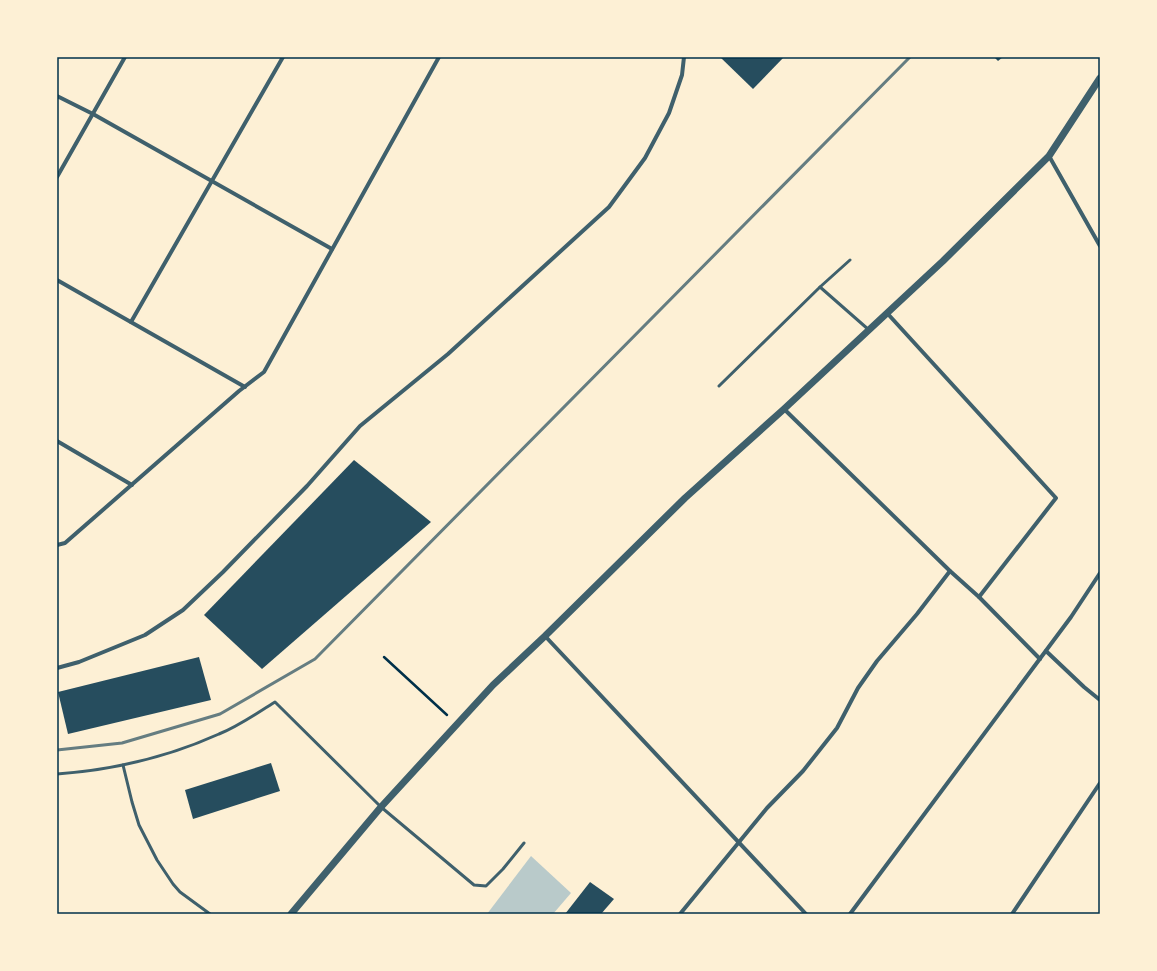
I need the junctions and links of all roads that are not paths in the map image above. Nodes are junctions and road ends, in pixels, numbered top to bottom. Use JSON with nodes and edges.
{"nodes":[{"id":1,"x":125,"y":57,"type":"edge"},
{"id":2,"x":283,"y":57,"type":"edge"},
{"id":3,"x":440,"y":57,"type":"edge"},
{"id":4,"x":684,"y":57,"type":"edge"},
{"id":5,"x":1099,"y":81,"type":"edge"},
{"id":6,"x":57,"y":96,"type":"edge"},
{"id":7,"x":93,"y":114,"type":"junction"},
{"id":8,"x":1049,"y":156,"type":"junction"},
{"id":9,"x":57,"y":177,"type":"edge"},
{"id":10,"x":212,"y":182,"type":"junction"},
{"id":11,"x":1100,"y":246,"type":"edge"},
{"id":12,"x":332,"y":249,"type":"junction"},
{"id":13,"x":850,"y":260,"type":"dead end"},
{"id":14,"x":57,"y":280,"type":"edge"},
{"id":15,"x":820,"y":287,"type":"junction"},
{"id":16,"x":887,"y":313,"type":"junction"},
{"id":17,"x":132,"y":322,"type":"junction"},
{"id":18,"x":869,"y":330,"type":"junction"},
{"id":19,"x":719,"y":386,"type":"dead end"},
{"id":20,"x":245,"y":387,"type":"junction"},
{"id":21,"x":784,"y":409,"type":"junction"},
{"id":22,"x":57,"y":441,"type":"edge"},
{"id":23,"x":132,"y":484,"type":"junction"},
{"id":24,"x":57,"y":545,"type":"edge"},
{"id":25,"x":950,"y":571,"type":"junction"},
{"id":26,"x":1100,"y":573,"type":"edge"},
{"id":27,"x":979,"y":597,"type":"junction"},
{"id":28,"x":545,"y":636,"type":"junction"},
{"id":29,"x":1046,"y":651,"type":"junction"},
{"id":30,"x":1040,"y":659,"type":"junction"},
{"id":31,"x":57,"y":668,"type":"edge"},
{"id":32,"x":1100,"y":700,"type":"edge"},
{"id":33,"x":123,"y":766,"type":"junction"},
{"id":34,"x":57,"y":774,"type":"edge"},
{"id":35,"x":1100,"y":783,"type":"edge"},
{"id":36,"x":381,"y":807,"type":"junction"},
{"id":37,"x":524,"y":843,"type":"dead end"},
{"id":38,"x":739,"y":843,"type":"junction"},
{"id":39,"x":210,"y":914,"type":"edge"},
{"id":40,"x":291,"y":914,"type":"edge"},
{"id":41,"x":680,"y":914,"type":"edge"},
{"id":42,"x":806,"y":914,"type":"edge"},
{"id":43,"x":850,"y":914,"type":"edge"},
{"id":44,"x":1012,"y":914,"type":"edge"}],
"edges":[{"from":1,"to":7,"type":"street"},
{"from":2,"to":10,"type":"street"},
{"from":3,"to":12,"type":"street"},
{"from":4,"to":31,"type":"street"},
{"from":5,"to":8,"type":"street"},
{"from":6,"to":7,"type":"street"},
{"from":7,"to":9,"type":"street"},
{"from":7,"to":10,"type":"street"},
{"from":8,"to":11,"type":"street"},
{"from":8,"to":16,"type":"street"},
{"from":10,"to":12,"type":"street"},
{"from":10,"to":17,"type":"street"},
{"from":12,"to":20,"type":"street"},
{"from":13,"to":15,"type":"lane"},
{"from":14,"to":17,"type":"street"},
{"from":15,"to":18,"type":"lane"},
{"from":15,"to":19,"type":"lane"},
{"from":16,"to":18,"type":"street"},
{"from":16,"to":27,"type":"street"},
{"from":17,"to":20,"type":"street"},
{"from":18,"to":21,"type":"street"},
{"from":20,"to":23,"type":"street"},
{"from":21,"to":25,"type":"street"},
{"from":21,"to":28,"type":"street"},
{"from":22,"to":23,"type":"street"},
{"from":23,"to":24,"type":"street"},
{"from":25,"to":27,"type":"street"},
{"from":25,"to":38,"type":"street"},
{"from":26,"to":29,"type":"street"},
{"from":27,"to":30,"type":"street"},
{"from":28,"to":36,"type":"street"},
{"from":28,"to":38,"type":"street"},
{"from":29,"to":30,"type":"street"},
{"from":29,"to":32,"type":"street"},
{"from":30,"to":43,"type":"street"},
{"from":33,"to":34,"type":"lane"},
{"from":33,"to":36,"type":"lane"},
{"from":33,"to":39,"type":"lane"},
{"from":35,"to":44,"type":"street"},
{"from":36,"to":37,"type":"lane"},
{"from":36,"to":40,"type":"street"},
{"from":38,"to":41,"type":"street"},
{"from":38,"to":42,"type":"street"}]}
